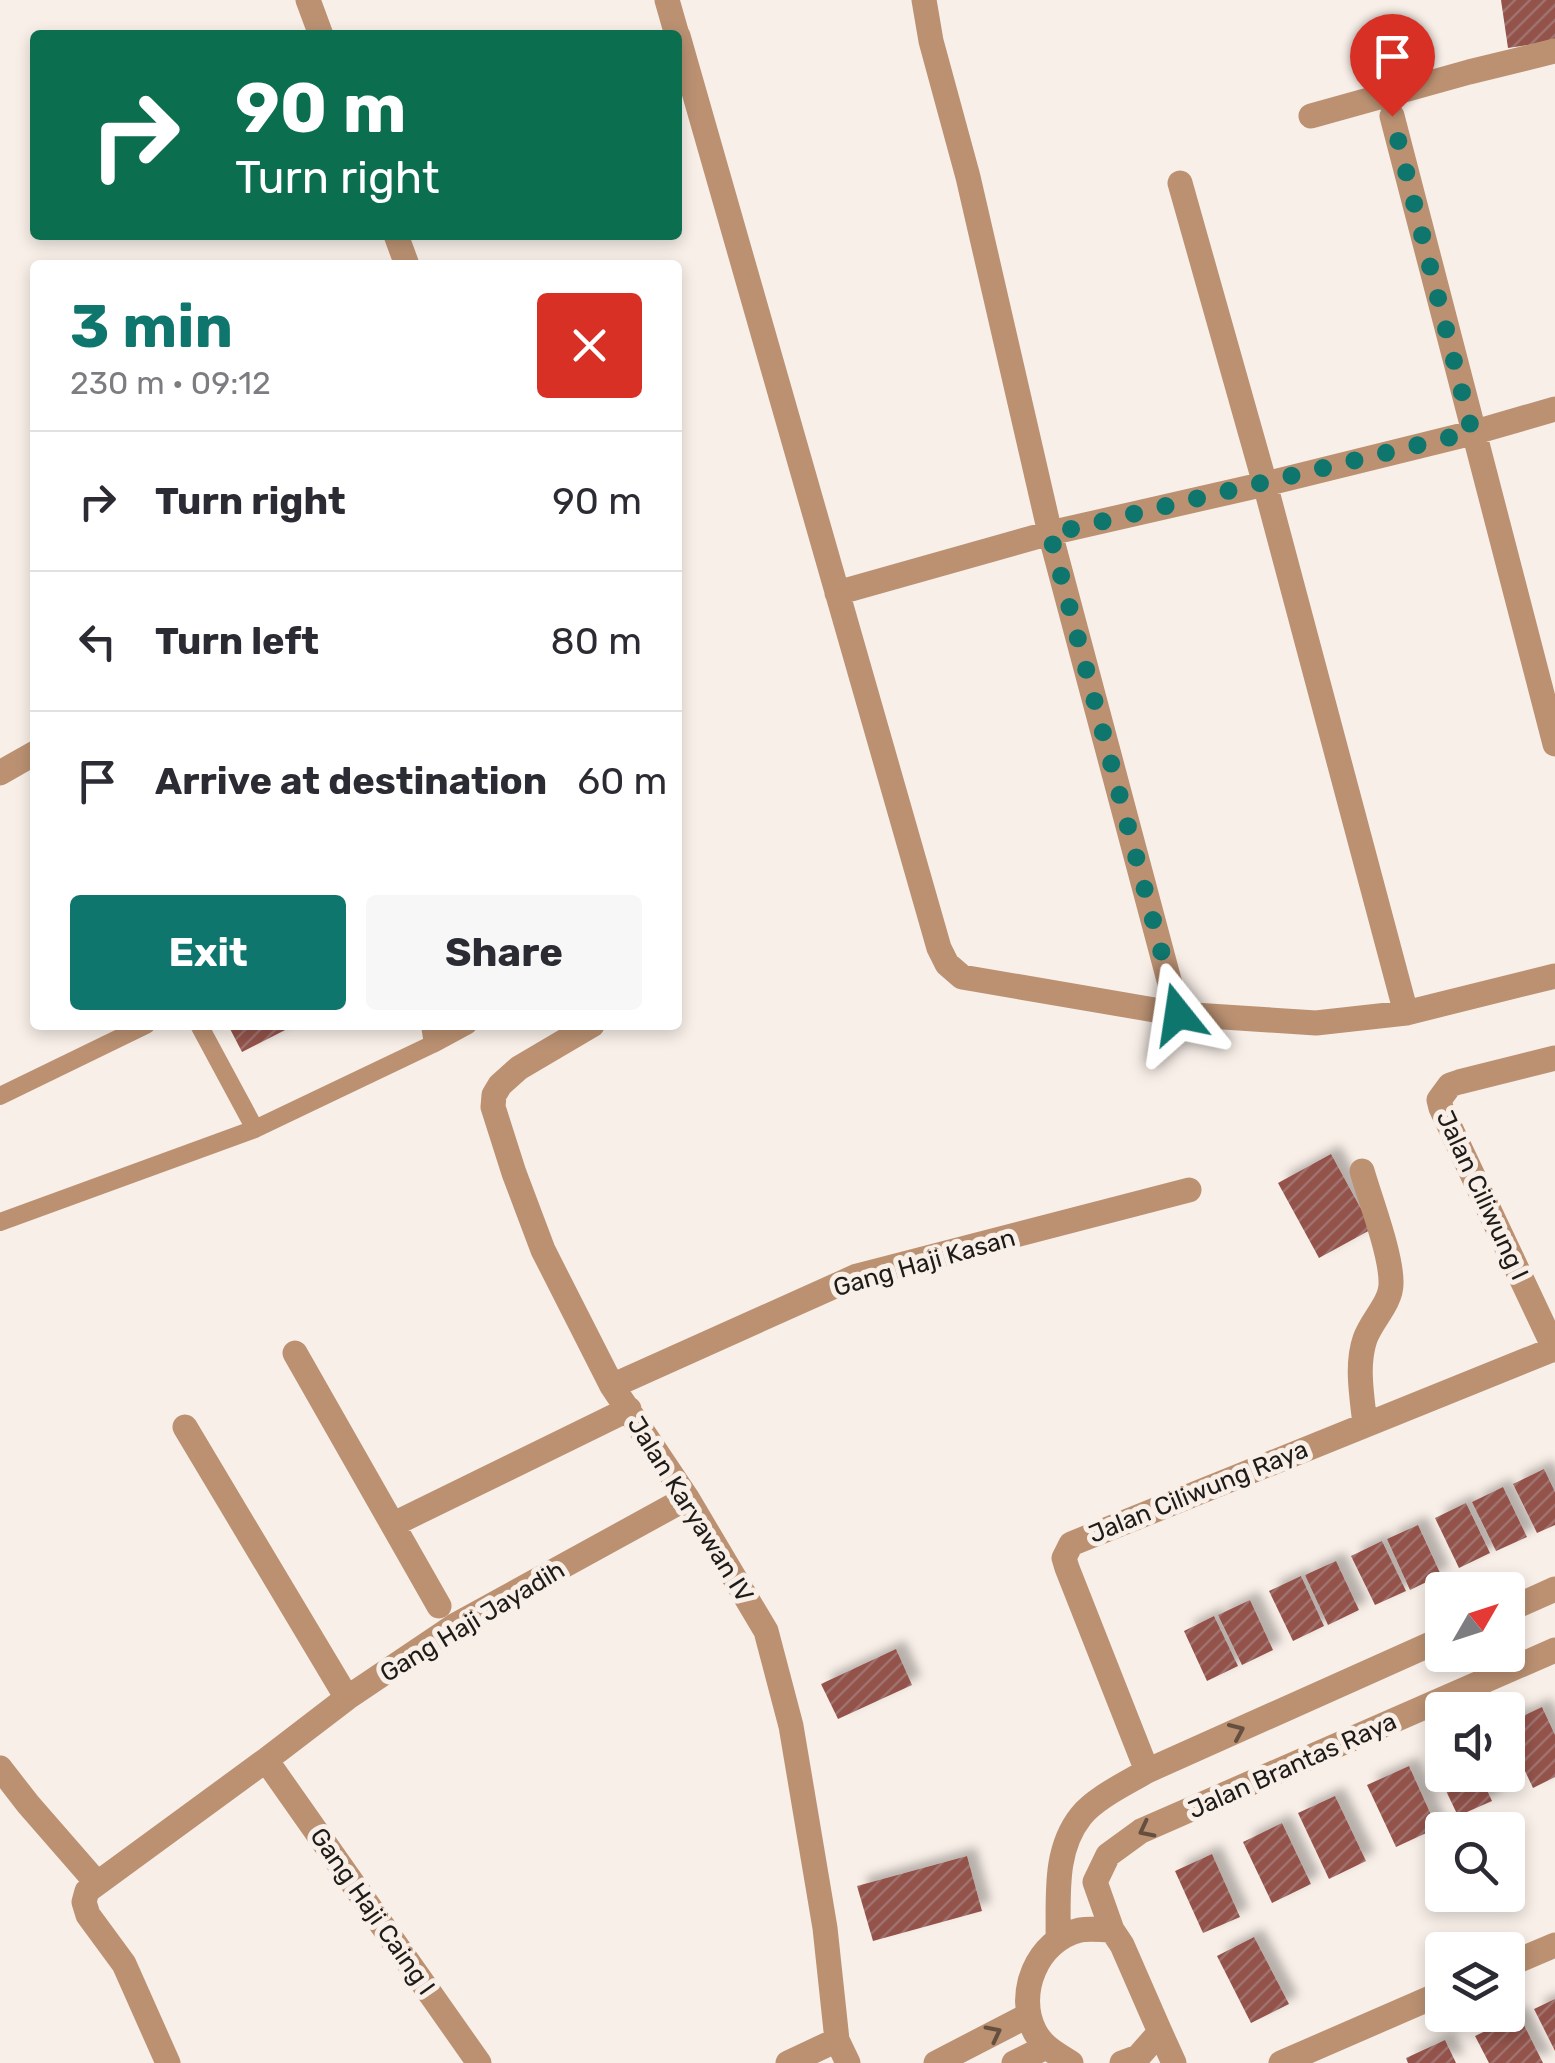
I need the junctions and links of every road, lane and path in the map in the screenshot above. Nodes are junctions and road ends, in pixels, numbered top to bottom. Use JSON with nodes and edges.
{"nodes":[{"id":1,"x":308,"y":0,"type":"edge"},
{"id":2,"x":667,"y":0,"type":"edge"},
{"id":3,"x":924,"y":0,"type":"edge"},
{"id":4,"x":319,"y":30,"type":"edge"},
{"id":5,"x":676,"y":30,"type":"edge"},
{"id":6,"x":1555,"y":51,"type":"edge"},
{"id":7,"x":682,"y":53,"type":"edge"},
{"id":8,"x":1311,"y":116,"type":"dead end"},
{"id":9,"x":1392,"y":116,"type":"dead end"},
{"id":10,"x":1180,"y":183,"type":"dead end"},
{"id":11,"x":1555,"y":410,"type":"edge"},
{"id":12,"x":1472,"y":432,"type":"junction"},
{"id":13,"x":1265,"y":484,"type":"junction"},
{"id":14,"x":1050,"y":534,"type":"junction"},
{"id":15,"x":836,"y":593,"type":"junction"},
{"id":16,"x":1555,"y":744,"type":"edge"},
{"id":17,"x":30,"y":756,"type":"edge"},
{"id":18,"x":0,"y":773,"type":"edge"},
{"id":19,"x":1555,"y":976,"type":"edge"},
{"id":20,"x":1406,"y":1013,"type":"junction"},
{"id":21,"x":1178,"y":1014,"type":"junction"},
{"id":22,"x":136,"y":1030,"type":"edge"},
{"id":23,"x":201,"y":1030,"type":"edge"},
{"id":24,"x":584,"y":1030,"type":"edge"},
{"id":25,"x":431,"y":1034,"type":"edge"},
{"id":26,"x":1555,"y":1058,"type":"edge"},
{"id":27,"x":0,"y":1096,"type":"edge"},
{"id":28,"x":255,"y":1129,"type":"junction"},
{"id":29,"x":1362,"y":1171,"type":"dead end"},
{"id":30,"x":1190,"y":1190,"type":"dead end"},
{"id":31,"x":0,"y":1222,"type":"edge"},
{"id":32,"x":1555,"y":1350,"type":"edge"},
{"id":33,"x":295,"y":1353,"type":"dead end"},
{"id":34,"x":612,"y":1386,"type":"junction"},
{"id":35,"x":629,"y":1409,"type":"junction"},
{"id":36,"x":1365,"y":1424,"type":"junction"},
{"id":37,"x":185,"y":1427,"type":"dead end"},
{"id":38,"x":687,"y":1498,"type":"junction"},
{"id":39,"x":394,"y":1524,"type":"junction"},
{"id":40,"x":1555,"y":1588,"type":"edge"},
{"id":41,"x":1525,"y":1602,"type":"edge"},
{"id":42,"x":439,"y":1606,"type":"dead end"},
{"id":43,"x":1425,"y":1647,"type":"edge"},
{"id":44,"x":1555,"y":1650,"type":"edge"},
{"id":45,"x":347,"y":1698,"type":"junction"},
{"id":46,"x":266,"y":1760,"type":"junction"},
{"id":47,"x":0,"y":1768,"type":"edge"},
{"id":48,"x":1148,"y":1772,"type":"junction"},
{"id":49,"x":96,"y":1882,"type":"junction"},
{"id":50,"x":1112,"y":1930,"type":"junction"},
{"id":51,"x":1058,"y":1940,"type":"junction"},
{"id":52,"x":1555,"y":1945,"type":"edge"},
{"id":53,"x":1525,"y":1958,"type":"edge"},
{"id":54,"x":1425,"y":2001,"type":"edge"},
{"id":55,"x":1029,"y":2016,"type":"junction"},
{"id":56,"x":1160,"y":2032,"type":"junction"},
{"id":57,"x":1046,"y":2047,"type":"junction"},
{"id":58,"x":842,"y":2052,"type":"edge"},
{"id":59,"x":168,"y":2063,"type":"edge"},
{"id":60,"x":479,"y":2063,"type":"edge"},
{"id":61,"x":788,"y":2063,"type":"edge"},
{"id":62,"x":936,"y":2063,"type":"edge"},
{"id":63,"x":1014,"y":2063,"type":"edge"},
{"id":64,"x":1070,"y":2063,"type":"edge"},
{"id":65,"x":1122,"y":2063,"type":"edge"},
{"id":66,"x":1174,"y":2063,"type":"edge"},
{"id":67,"x":1281,"y":2063,"type":"edge"}],
"edges":[{"from":1,"to":4,"type":"street"},
{"from":2,"to":5,"type":"street"},
{"from":3,"to":14,"type":"street"},
{"from":6,"to":8,"type":"street"},
{"from":7,"to":15,"type":"street"},
{"from":9,"to":12,"type":"street"},
{"from":10,"to":13,"type":"street"},
{"from":11,"to":12,"type":"street"},
{"from":12,"to":13,"type":"street"},
{"from":12,"to":16,"type":"street"},
{"from":13,"to":14,"type":"street"},
{"from":13,"to":20,"type":"street"},
{"from":14,"to":15,"type":"street"},
{"from":14,"to":21,"type":"street"},
{"from":15,"to":21,"type":"street"},
{"from":17,"to":18,"type":"street"},
{"from":19,"to":20,"type":"street"},
{"from":20,"to":21,"type":"street"},
{"from":22,"to":27,"type":"lane"},
{"from":23,"to":28,"type":"lane"},
{"from":24,"to":34,"type":"street","name":"Jalan Karyawan IV"},
{"from":25,"to":28,"type":"lane"},
{"from":26,"to":32,"type":"street","name":"Jalan Ciliwung I"},
{"from":28,"to":31,"type":"lane"},
{"from":29,"to":36,"type":"street"},
{"from":30,"to":34,"type":"street","name":"Gang Haji Kasan"},
{"from":32,"to":36,"type":"street","name":"Jalan Ciliwung Raya"},
{"from":33,"to":39,"type":"street"},
{"from":34,"to":35,"type":"street","name":"Jalan Karyawan IV"},
{"from":35,"to":38,"type":"street","name":"Jalan Karyawan IV"},
{"from":35,"to":39,"type":"street"},
{"from":36,"to":48,"type":"street","name":"Jalan Ciliwung Raya"},
{"from":37,"to":45,"type":"street"},
{"from":38,"to":45,"type":"street","name":"Gang Haji Jayadih"},
{"from":38,"to":58,"type":"street","name":"Jalan Karyawan IV"},
{"from":39,"to":42,"type":"street"},
{"from":40,"to":41,"type":"street"},
{"from":48,"to":43,"type":"street","one_way":true},
{"from":44,"to":50,"type":"street","name":"Jalan Brantas Raya","one_way":true},
{"from":45,"to":46,"type":"street","name":"Gang Haji Jayadih"},
{"from":46,"to":49,"type":"street","name":"Gang Haji Jayadih"},
{"from":46,"to":60,"type":"street","name":"Gang Haji Caing I"},
{"from":47,"to":49,"type":"street"},
{"from":48,"to":51,"type":"street"},
{"from":49,"to":59,"type":"street"},
{"from":50,"to":51,"type":"street"},
{"from":50,"to":56,"type":"street","name":"Jalan Brantas Raya"},
{"from":51,"to":55,"type":"street"},
{"from":52,"to":53,"type":"street"},
{"from":54,"to":67,"type":"street"},
{"from":55,"to":57,"type":"street"},
{"from":62,"to":55,"type":"street","one_way":true},
{"from":56,"to":65,"type":"street"},
{"from":56,"to":66,"type":"street","name":"Jalan Brantas Raya"},
{"from":57,"to":63,"type":"street"},
{"from":57,"to":64,"type":"street"},
{"from":58,"to":61,"type":"street"}]}
